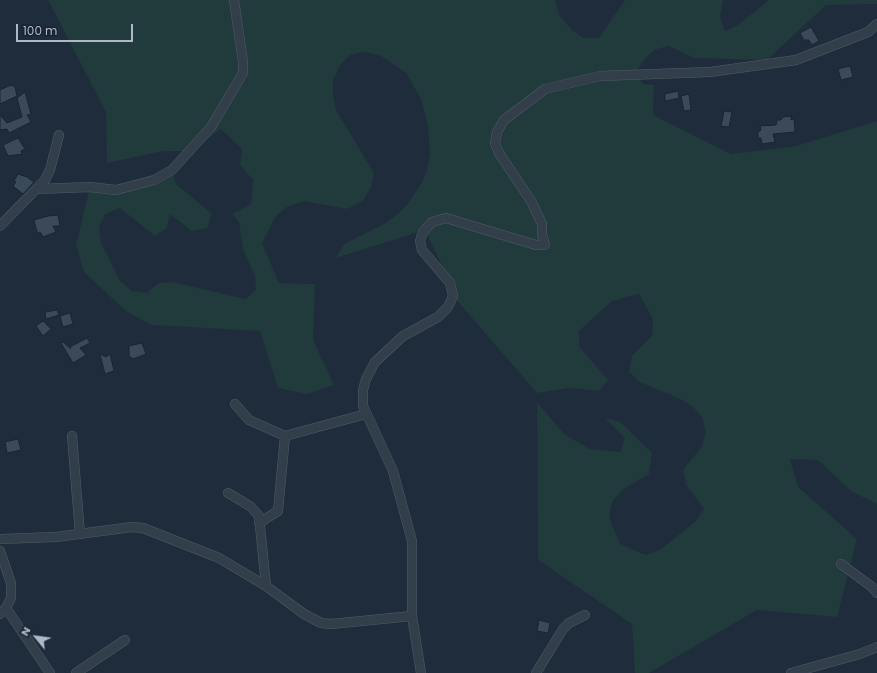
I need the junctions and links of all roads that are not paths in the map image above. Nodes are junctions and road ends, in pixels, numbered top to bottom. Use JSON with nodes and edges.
{"nodes":[{"id":1,"x":234,"y":0,"type":"edge"},
{"id":2,"x":877,"y":24,"type":"edge"},
{"id":3,"x":59,"y":135,"type":"dead end"},
{"id":4,"x":38,"y":189,"type":"junction"},
{"id":5,"x":0,"y":226,"type":"edge"},
{"id":6,"x":235,"y":404,"type":"dead end"},
{"id":7,"x":366,"y":414,"type":"junction"},
{"id":8,"x":72,"y":436,"type":"dead end"},
{"id":9,"x":285,"y":436,"type":"junction"},
{"id":10,"x":228,"y":493,"type":"dead end"},
{"id":11,"x":260,"y":523,"type":"junction"},
{"id":12,"x":80,"y":534,"type":"junction"},
{"id":13,"x":0,"y":539,"type":"edge"},
{"id":14,"x":0,"y":551,"type":"edge"},
{"id":15,"x":841,"y":564,"type":"dead end"},
{"id":16,"x":266,"y":586,"type":"junction"},
{"id":17,"x":877,"y":593,"type":"edge"},
{"id":18,"x":3,"y":611,"type":"edge"},
{"id":19,"x":585,"y":615,"type":"dead end"},
{"id":20,"x":412,"y":616,"type":"junction"},
{"id":21,"x":125,"y":640,"type":"dead end"},
{"id":22,"x":877,"y":647,"type":"edge"},
{"id":23,"x":50,"y":673,"type":"edge"},
{"id":24,"x":76,"y":673,"type":"edge"},
{"id":25,"x":421,"y":673,"type":"edge"},
{"id":26,"x":536,"y":673,"type":"edge"},
{"id":27,"x":791,"y":673,"type":"edge"}],
"edges":[{"from":1,"to":4,"type":"street"},
{"from":2,"to":7,"type":"street"},
{"from":3,"to":4,"type":"street"},
{"from":4,"to":5,"type":"street"},
{"from":6,"to":9,"type":"street"},
{"from":7,"to":9,"type":"street"},
{"from":7,"to":20,"type":"street"},
{"from":8,"to":12,"type":"street"},
{"from":9,"to":11,"type":"street"},
{"from":10,"to":11,"type":"street"},
{"from":11,"to":16,"type":"street"},
{"from":12,"to":13,"type":"street"},
{"from":12,"to":16,"type":"street"},
{"from":14,"to":18,"type":"street"},
{"from":15,"to":17,"type":"street"},
{"from":16,"to":20,"type":"street"},
{"from":18,"to":23,"type":"street"},
{"from":19,"to":26,"type":"street"},
{"from":20,"to":25,"type":"street"},
{"from":21,"to":24,"type":"street"},
{"from":22,"to":27,"type":"street"}]}
